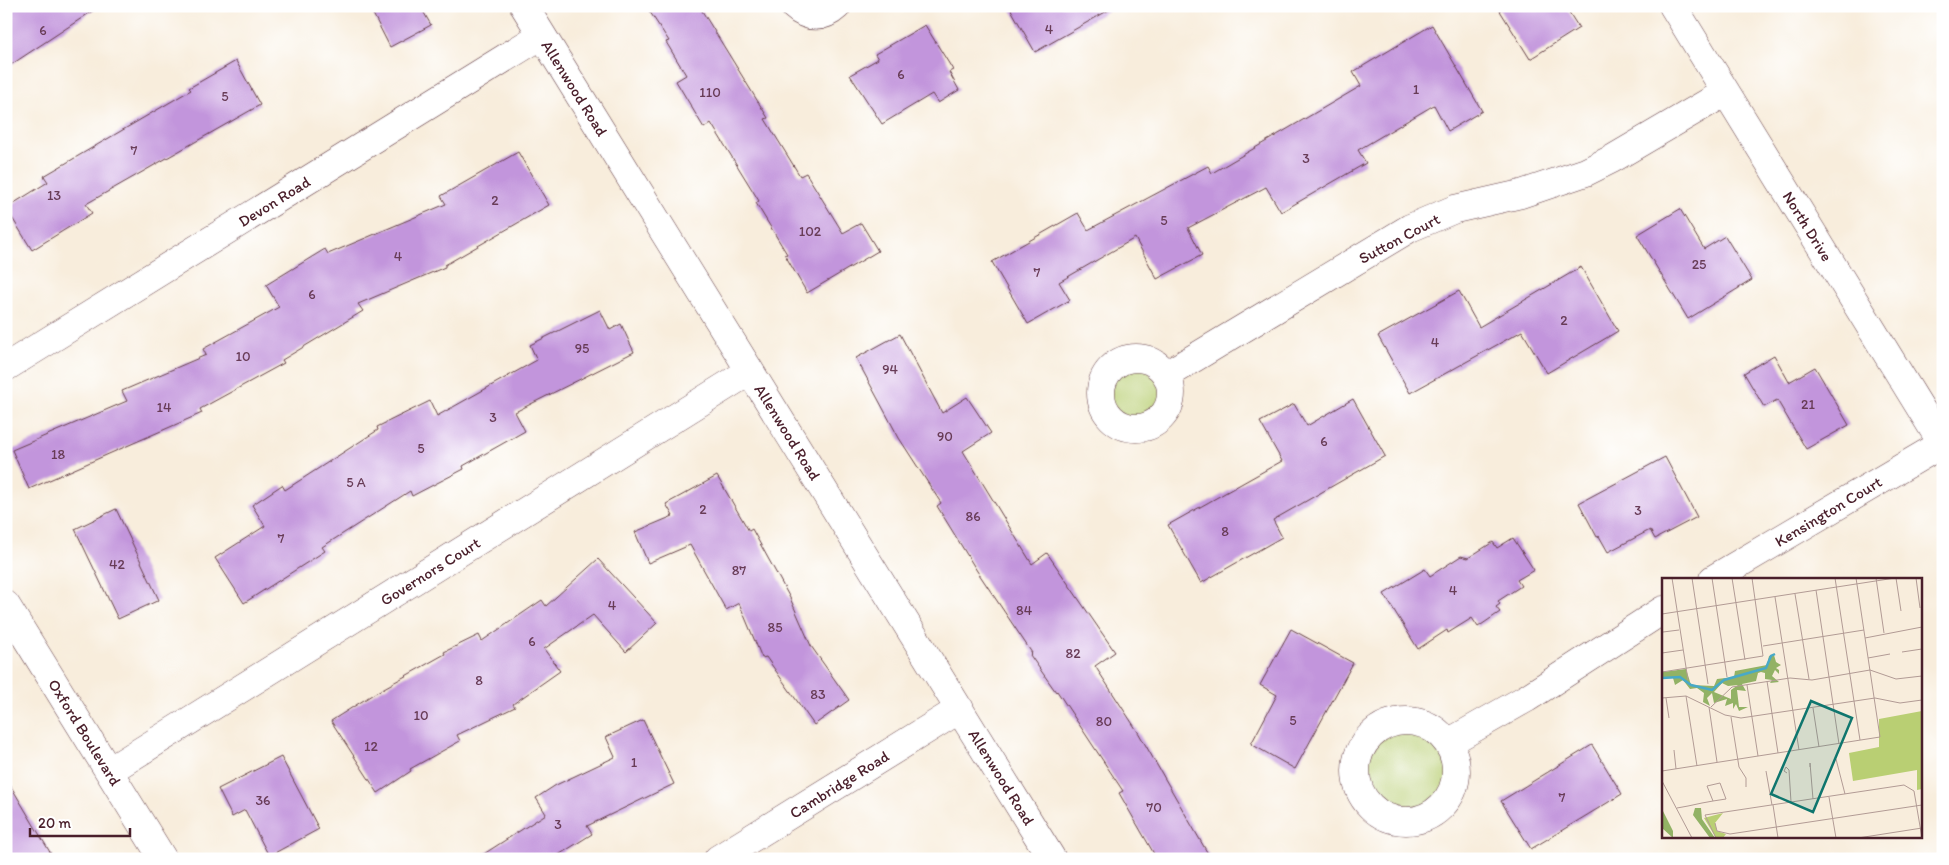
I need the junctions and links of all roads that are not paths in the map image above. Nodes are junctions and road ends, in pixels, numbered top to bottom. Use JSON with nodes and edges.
{"nodes":[{"id":1,"x":524,"y":6,"type":"edge"},
{"id":2,"x":794,"y":6,"type":"edge"},
{"id":3,"x":837,"y":6,"type":"edge"},
{"id":4,"x":1673,"y":6,"type":"edge"},
{"id":5,"x":542,"y":36,"type":"junction"},
{"id":6,"x":1726,"y":92,"type":"junction"},
{"id":7,"x":6,"y":367,"type":"edge"},
{"id":8,"x":750,"y":370,"type":"junction"},
{"id":9,"x":1166,"y":375,"type":"dead end"},
{"id":10,"x":1942,"y":444,"type":"edge"},
{"id":11,"x":1716,"y":578,"type":"edge"},
{"id":12,"x":6,"y":605,"type":"edge"},
{"id":13,"x":1662,"y":611,"type":"edge"},
{"id":14,"x":960,"y":709,"type":"junction"},
{"id":15,"x":1448,"y":744,"type":"dead end"},
{"id":16,"x":110,"y":771,"type":"junction"},
{"id":17,"x":164,"y":859,"type":"edge"},
{"id":18,"x":718,"y":859,"type":"edge"},
{"id":19,"x":1052,"y":859,"type":"edge"}],
"edges":[{"from":1,"to":5,"type":"street","name":"Allenwood Road"},
{"from":2,"to":3,"type":"street"},
{"from":4,"to":6,"type":"street","name":"North Drive"},
{"from":5,"to":7,"type":"street","name":"Devon Road"},
{"from":5,"to":8,"type":"street","name":"Allenwood Road"},
{"from":6,"to":9,"type":"street","name":"Sutton Court"},
{"from":6,"to":10,"type":"street","name":"North Drive"},
{"from":8,"to":14,"type":"street","name":"Allenwood Road"},
{"from":8,"to":16,"type":"street","name":"Governors Court"},
{"from":10,"to":11,"type":"street","name":"Kensington Court"},
{"from":12,"to":16,"type":"street","name":"Oxford Boulevard"},
{"from":13,"to":15,"type":"street"},
{"from":14,"to":18,"type":"street","name":"Cambridge Road"},
{"from":14,"to":19,"type":"street","name":"Allenwood Road"},
{"from":16,"to":17,"type":"street","name":"Oxford Boulevard"}]}
